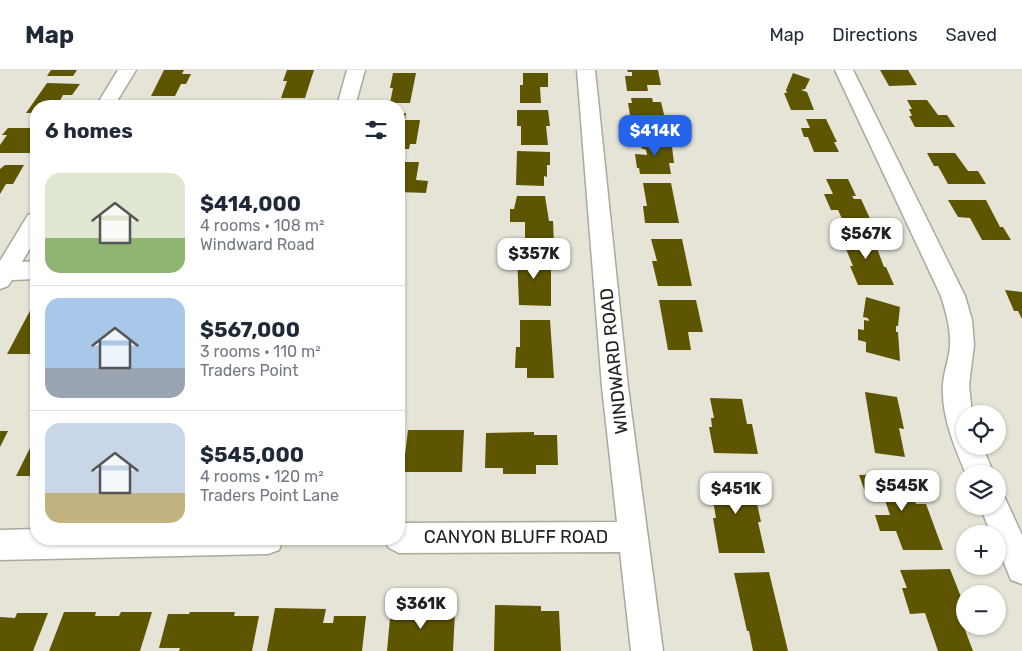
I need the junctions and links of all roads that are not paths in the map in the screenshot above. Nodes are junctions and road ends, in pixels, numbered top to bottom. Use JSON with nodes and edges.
{"nodes":[{"id":1,"x":127,"y":70,"type":"edge"},
{"id":2,"x":356,"y":70,"type":"edge"},
{"id":3,"x":586,"y":70,"type":"edge"},
{"id":4,"x":844,"y":70,"type":"edge"},
{"id":5,"x":109,"y":100,"type":"edge"},
{"id":6,"x":348,"y":100,"type":"edge"},
{"id":7,"x":30,"y":230,"type":"edge"},
{"id":8,"x":30,"y":271,"type":"edge"},
{"id":9,"x":3,"y":275,"type":"edge"},
{"id":10,"x":958,"y":405,"type":"edge"},
{"id":11,"x":998,"y":515,"type":"edge"},
{"id":12,"x":633,"y":537,"type":"junction"},
{"id":13,"x":405,"y":538,"type":"edge"},
{"id":14,"x":30,"y":544,"type":"edge"},
{"id":15,"x":0,"y":545,"type":"edge"},
{"id":16,"x":1019,"y":556,"type":"edge"},
{"id":17,"x":647,"y":651,"type":"edge"}],
"edges":[{"from":1,"to":5,"type":"street"},
{"from":2,"to":6,"type":"street"},
{"from":3,"to":12,"type":"street","name":"WINDWARD ROAD"},
{"from":4,"to":10,"type":"street"},
{"from":7,"to":9,"type":"street"},
{"from":8,"to":9,"type":"street"},
{"from":11,"to":16,"type":"street"},
{"from":12,"to":13,"type":"street","name":"CANYON BLUFF ROAD"},
{"from":12,"to":17,"type":"street","name":"WINDWARD ROAD"},
{"from":14,"to":15,"type":"street"}]}
